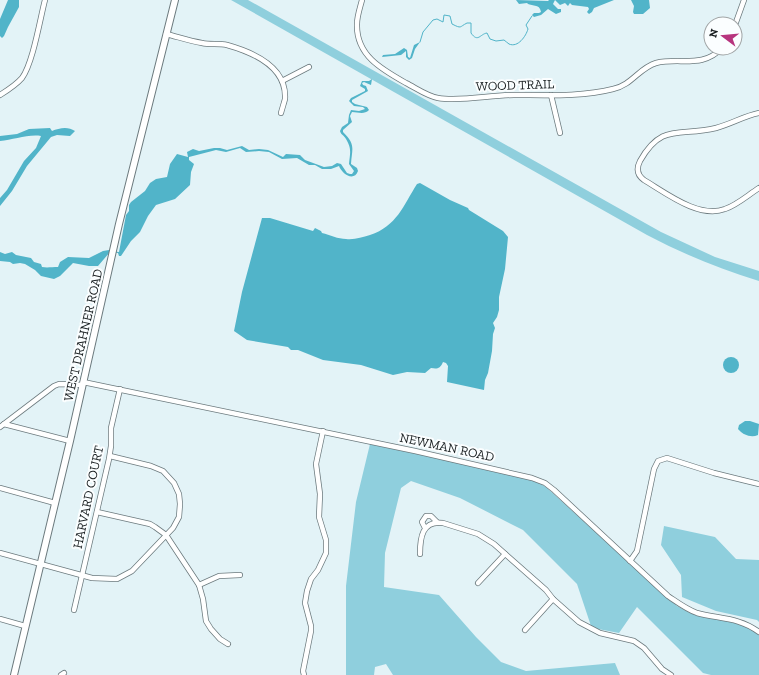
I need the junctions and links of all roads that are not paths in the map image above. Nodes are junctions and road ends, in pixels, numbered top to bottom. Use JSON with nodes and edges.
{"nodes":[{"id":1,"x":45,"y":0,"type":"edge"},
{"id":2,"x":174,"y":0,"type":"edge"},
{"id":3,"x":362,"y":0,"type":"edge"},
{"id":4,"x":744,"y":0,"type":"edge"},
{"id":5,"x":738,"y":16,"type":"edge"},
{"id":6,"x":166,"y":34,"type":"junction"},
{"id":7,"x":712,"y":56,"type":"edge"},
{"id":8,"x":309,"y":68,"type":"dead end"},
{"id":9,"x":282,"y":81,"type":"junction"},
{"id":10,"x":0,"y":95,"type":"edge"},
{"id":11,"x":551,"y":95,"type":"junction"},
{"id":12,"x":281,"y":113,"type":"dead end"},
{"id":13,"x":759,"y":113,"type":"edge"},
{"id":14,"x":560,"y":133,"type":"dead end"},
{"id":15,"x":759,"y":188,"type":"edge"},
{"id":16,"x":83,"y":384,"type":"junction"},
{"id":17,"x":120,"y":389,"type":"junction"},
{"id":18,"x":4,"y":424,"type":"junction"},
{"id":19,"x":0,"y":427,"type":"edge"},
{"id":20,"x":322,"y":431,"type":"junction"},
{"id":21,"x":70,"y":441,"type":"junction"},
{"id":22,"x":110,"y":456,"type":"junction"},
{"id":23,"x":759,"y":484,"type":"edge"},
{"id":24,"x":0,"y":488,"type":"edge"},
{"id":25,"x":55,"y":503,"type":"junction"},
{"id":26,"x":97,"y":512,"type":"junction"},
{"id":27,"x":437,"y":522,"type":"junction"},
{"id":28,"x":425,"y":528,"type":"junction"},
{"id":29,"x":166,"y":536,"type":"junction"},
{"id":30,"x":0,"y":553,"type":"edge"},
{"id":31,"x":420,"y":554,"type":"dead end"},
{"id":32,"x":505,"y":554,"type":"junction"},
{"id":33,"x":630,"y":561,"type":"junction"},
{"id":34,"x":40,"y":564,"type":"junction"},
{"id":35,"x":82,"y":575,"type":"junction"},
{"id":36,"x":240,"y":575,"type":"dead end"},
{"id":37,"x":478,"y":583,"type":"dead end"},
{"id":38,"x":199,"y":586,"type":"junction"},
{"id":39,"x":553,"y":599,"type":"junction"},
{"id":40,"x":74,"y":610,"type":"dead end"},
{"id":41,"x":0,"y":619,"type":"edge"},
{"id":42,"x":25,"y":626,"type":"junction"},
{"id":43,"x":525,"y":630,"type":"dead end"},
{"id":44,"x":759,"y":632,"type":"edge"},
{"id":45,"x":228,"y":644,"type":"dead end"},
{"id":46,"x":14,"y":675,"type":"edge"},
{"id":47,"x":304,"y":675,"type":"edge"},
{"id":48,"x":671,"y":675,"type":"edge"}],
"edges":[{"from":1,"to":10,"type":"street"},
{"from":2,"to":6,"type":"street","name":"WEST DRAHNER ROAD"},
{"from":3,"to":11,"type":"street","name":"WOOD TRAIL"},
{"from":4,"to":5,"type":"street"},
{"from":6,"to":9,"type":"street"},
{"from":6,"to":16,"type":"street","name":"WEST DRAHNER ROAD"},
{"from":7,"to":11,"type":"street","name":"WOOD TRAIL"},
{"from":8,"to":9,"type":"street"},
{"from":9,"to":12,"type":"street"},
{"from":11,"to":14,"type":"street"},
{"from":13,"to":15,"type":"street"},
{"from":16,"to":17,"type":"street","name":"NEWMAN ROAD"},
{"from":16,"to":18,"type":"street","name":"NEWMAN ROAD"},
{"from":16,"to":21,"type":"street","name":"WEST DRAHNER ROAD"},
{"from":17,"to":20,"type":"street","name":"NEWMAN ROAD"},
{"from":17,"to":22,"type":"street","name":"HARVARD COURT"},
{"from":18,"to":19,"type":"street","name":"NEWMAN ROAD"},
{"from":18,"to":21,"type":"street"},
{"from":20,"to":33,"type":"street","name":"NEWMAN ROAD"},
{"from":20,"to":47,"type":"street"},
{"from":21,"to":25,"type":"street","name":"WEST DRAHNER ROAD"},
{"from":22,"to":26,"type":"street","name":"HARVARD COURT"},
{"from":22,"to":29,"type":"street"},
{"from":23,"to":33,"type":"street"},
{"from":24,"to":25,"type":"street"},
{"from":25,"to":34,"type":"street","name":"WEST DRAHNER ROAD"},
{"from":26,"to":29,"type":"street"},
{"from":26,"to":35,"type":"street","name":"HARVARD COURT"},
{"from":27,"to":28,"type":"street"},
{"from":27,"to":28,"type":"street"},
{"from":27,"to":32,"type":"street"},
{"from":28,"to":31,"type":"street"},
{"from":29,"to":35,"type":"street"},
{"from":29,"to":38,"type":"street"},
{"from":30,"to":34,"type":"street"},
{"from":32,"to":37,"type":"street"},
{"from":32,"to":39,"type":"street"},
{"from":33,"to":44,"type":"street","name":"NEWMAN ROAD"},
{"from":34,"to":35,"type":"street"},
{"from":34,"to":42,"type":"street","name":"WEST DRAHNER ROAD"},
{"from":35,"to":40,"type":"street","name":"HARVARD COURT"},
{"from":36,"to":38,"type":"street"},
{"from":38,"to":45,"type":"street"},
{"from":39,"to":43,"type":"street"},
{"from":39,"to":48,"type":"street"},
{"from":41,"to":42,"type":"street"},
{"from":42,"to":46,"type":"street","name":"WEST DRAHNER ROAD"}]}
